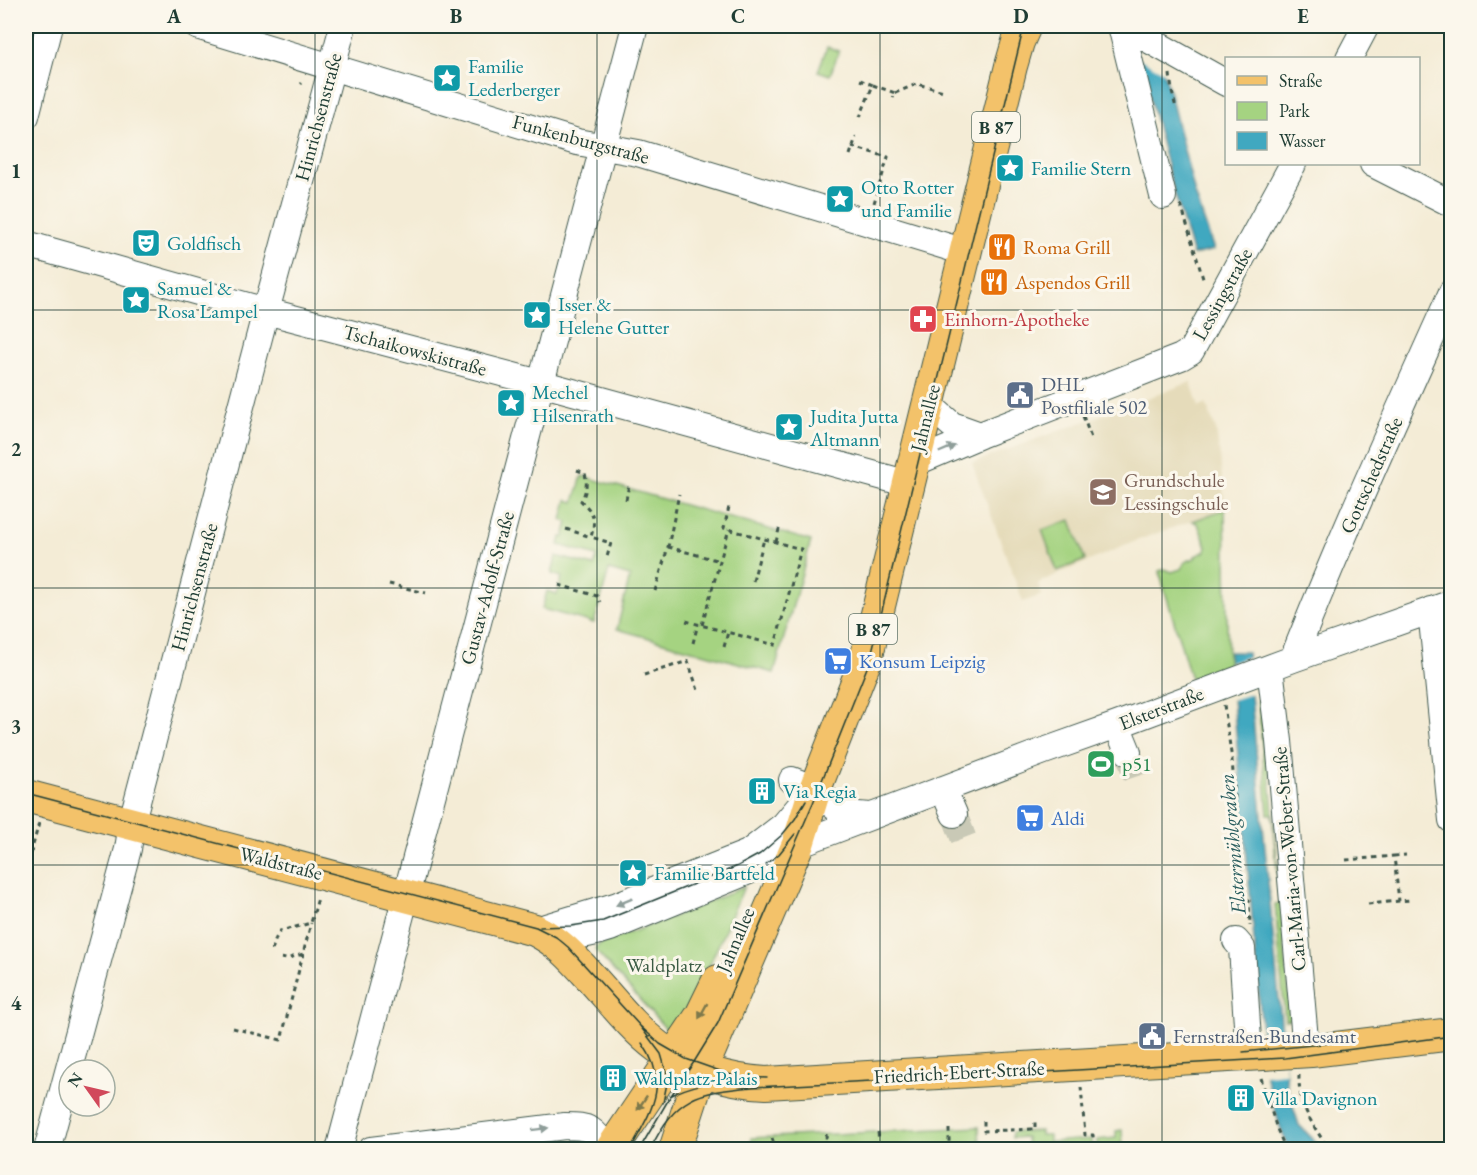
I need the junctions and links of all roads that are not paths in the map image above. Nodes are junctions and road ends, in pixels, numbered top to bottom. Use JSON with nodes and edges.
{"nodes":[{"id":1,"x":49,"y":26,"type":"edge"},
{"id":2,"x":197,"y":26,"type":"edge"},
{"id":3,"x":343,"y":26,"type":"edge"},
{"id":4,"x":635,"y":26,"type":"edge"},
{"id":5,"x":1124,"y":26,"type":"edge"},
{"id":6,"x":1366,"y":26,"type":"edge"},
{"id":7,"x":1021,"y":31,"type":"edge"},
{"id":8,"x":1350,"y":57,"type":"edge"},
{"id":9,"x":332,"y":67,"type":"junction"},
{"id":10,"x":1225,"y":82,"type":"edge"},
{"id":11,"x":26,"y":116,"type":"edge"},
{"id":12,"x":603,"y":147,"type":"junction"},
{"id":13,"x":1292,"y":165,"type":"edge"},
{"id":14,"x":1375,"y":165,"type":"edge"},
{"id":15,"x":1163,"y":196,"type":"road end"},
{"id":16,"x":1452,"y":204,"type":"edge"},
{"id":17,"x":26,"y":244,"type":"edge"},
{"id":18,"x":965,"y":252,"type":"junction"},
{"id":19,"x":1452,"y":292,"type":"edge"},
{"id":20,"x":266,"y":311,"type":"junction"},
{"id":21,"x":540,"y":383,"type":"junction"},
{"id":22,"x":928,"y":404,"type":"junction"},
{"id":23,"x":980,"y":435,"type":"junction"},
{"id":24,"x":911,"y":474,"type":"junction"},
{"id":25,"x":1441,"y":607,"type":"edge"},
{"id":26,"x":1235,"y":678,"type":"junction"},
{"id":27,"x":1117,"y":725,"type":"junction"},
{"id":28,"x":1128,"y":752,"type":"tunnel mouth"},
{"id":29,"x":803,"y":784,"type":"junction"},
{"id":30,"x":943,"y":789,"type":"junction"},
{"id":31,"x":35,"y":799,"type":"edge"},
{"id":32,"x":1451,"y":809,"type":"edge"},
{"id":33,"x":954,"y":814,"type":"tunnel mouth"},
{"id":34,"x":872,"y":816,"type":"junction"},
{"id":35,"x":132,"y":824,"type":"junction"},
{"id":36,"x":798,"y":844,"type":"junction"},
{"id":37,"x":768,"y":863,"type":"junction"},
{"id":38,"x":406,"y":896,"type":"junction"},
{"id":39,"x":540,"y":932,"type":"junction"},
{"id":40,"x":1236,"y":940,"type":"dead end"},
{"id":41,"x":1452,"y":1034,"type":"edge"},
{"id":42,"x":673,"y":1057,"type":"junction"},
{"id":43,"x":1277,"y":1060,"type":"junction"},
{"id":44,"x":702,"y":1070,"type":"junction"},
{"id":45,"x":47,"y":1149,"type":"edge"},
{"id":46,"x":339,"y":1149,"type":"edge"},
{"id":47,"x":371,"y":1149,"type":"edge"},
{"id":48,"x":609,"y":1149,"type":"edge"},
{"id":49,"x":675,"y":1149,"type":"edge"}],
"edges":[{"from":1,"to":11,"type":"street"},
{"from":2,"to":9,"type":"street","name":"Funkenburgstraße"},
{"from":3,"to":9,"type":"street","name":"Hinrichsenstraße"},
{"from":4,"to":12,"type":"street","name":"Gustav-Adolf-Straße"},
{"from":5,"to":10,"type":"street"},
{"from":5,"to":15,"type":"street"},
{"from":6,"to":8,"type":"street"},
{"from":7,"to":18,"type":"main road","name":"Jahnallee","number":"B 87"},
{"from":9,"to":12,"type":"street","name":"Funkenburgstraße"},
{"from":9,"to":20,"type":"street","name":"Hinrichsenstraße"},
{"from":12,"to":18,"type":"street","name":"Funkenburgstraße"},
{"from":12,"to":21,"type":"street","name":"Gustav-Adolf-Straße"},
{"from":13,"to":23,"type":"street","name":"Lessingstraße"},
{"from":14,"to":16,"type":"street"},
{"from":17,"to":20,"type":"street","name":"Tschaikowskistraße"},
{"from":18,"to":22,"type":"main road","name":"Jahnallee","number":"B 87"},
{"from":19,"to":26,"type":"street","name":"Gottschedstraße"},
{"from":20,"to":21,"type":"street","name":"Tschaikowskistraße"},
{"from":20,"to":35,"type":"street","name":"Hinrichsenstraße"},
{"from":21,"to":24,"type":"street","name":"Tschaikowskistraße"},
{"from":21,"to":38,"type":"street","name":"Gustav-Adolf-Straße"},
{"from":22,"to":23,"type":"street"},
{"from":22,"to":24,"type":"main road","name":"Jahnallee","number":"B 87"},
{"from":24,"to":23,"type":"street","name":"Lessingstraße","one_way":true},
{"from":24,"to":29,"type":"main road","name":"Jahnallee","number":"B 87"},
{"from":25,"to":26,"type":"street","name":"Elsterstraße"},
{"from":25,"to":32,"type":"street"},
{"from":26,"to":27,"type":"street","name":"Elsterstraße"},
{"from":26,"to":43,"type":"street","name":"Carl-Maria-von-Weber-Straße"},
{"from":27,"to":28,"type":"street"},
{"from":27,"to":30,"type":"street","name":"Elsterstraße"},
{"from":29,"to":34,"type":"street","name":"Elsterstraße"},
{"from":29,"to":36,"type":"main road","name":"Jahnallee","number":"B 87"},
{"from":29,"to":37,"type":"main road","name":"Jahnallee","number":"B 87"},
{"from":29,"to":39,"type":"street","one_way":true},
{"from":30,"to":33,"type":"street"},
{"from":30,"to":34,"type":"street","name":"Elsterstraße"},
{"from":31,"to":35,"type":"main road","name":"Waldstraße"},
{"from":34,"to":36,"type":"street","name":"Elsterstraße"},
{"from":35,"to":38,"type":"main road","name":"Waldstraße"},
{"from":35,"to":45,"type":"street","name":"Hinrichsenstraße"},
{"from":36,"to":37,"type":"street"},
{"from":36,"to":44,"type":"main road","name":"Jahnallee","number":"B 87"},
{"from":37,"to":39,"type":"street"},
{"from":37,"to":42,"type":"main road","name":"Jahnallee","number":"B 87","one_way":true},
{"from":38,"to":39,"type":"main road","name":"Waldstraße"},
{"from":38,"to":46,"type":"street","name":"Gustav-Adolf-Straße"},
{"from":39,"to":42,"type":"main road","name":"Waldstraße"},
{"from":40,"to":43,"type":"street"},
{"from":41,"to":43,"type":"main road","name":"Friedrich-Ebert-Straße"},
{"from":42,"to":44,"type":"main road","name":"Friedrich-Ebert-Straße"},
{"from":42,"to":48,"type":"main road","name":"Jahnallee","number":"B 87","one_way":true},
{"from":43,"to":44,"type":"main road","name":"Friedrich-Ebert-Straße"},
{"from":44,"to":49,"type":"main road","name":"Jahnallee","number":"B 87"},
{"from":47,"to":48,"type":"street","one_way":true}]}
